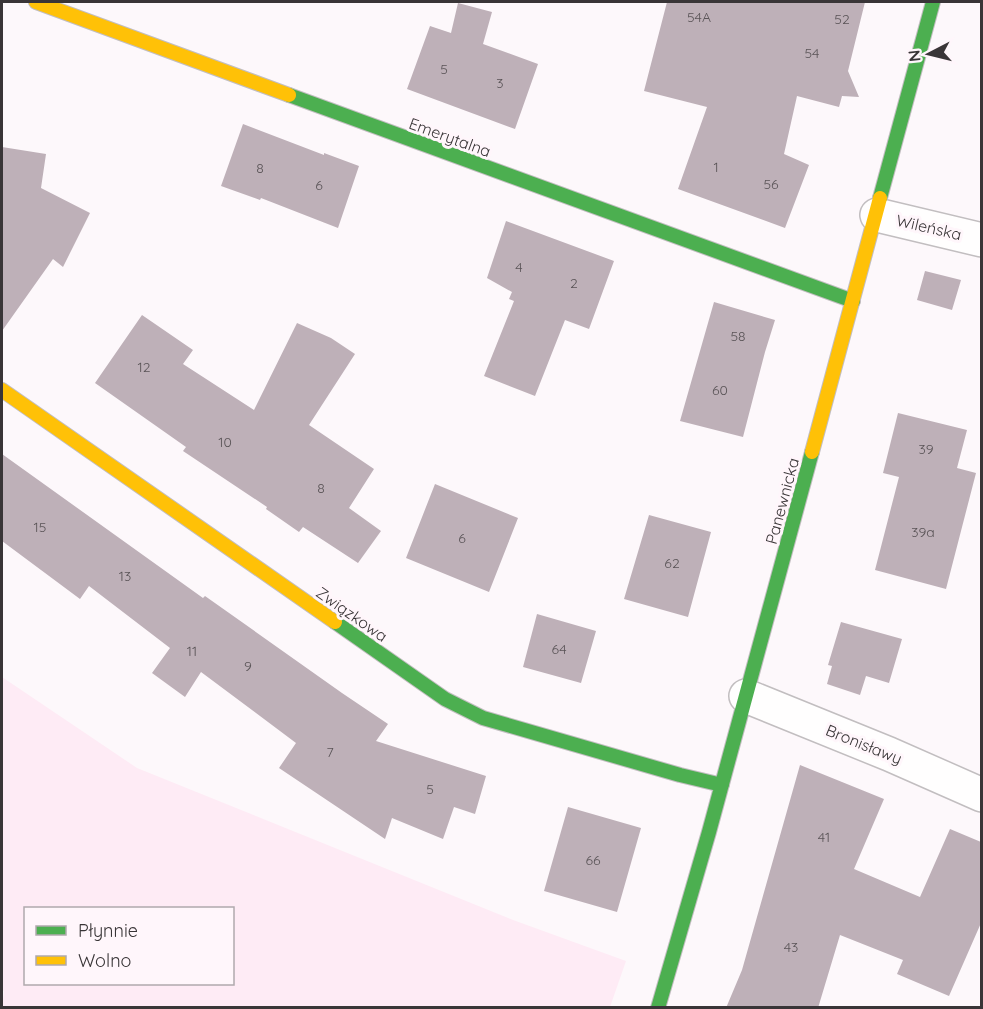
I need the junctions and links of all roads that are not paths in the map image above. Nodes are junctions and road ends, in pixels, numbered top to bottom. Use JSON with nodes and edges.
{"nodes":[{"id":1,"x":36,"y":2,"type":"edge"},
{"id":2,"x":933,"y":2,"type":"edge"},
{"id":3,"x":877,"y":215,"type":"junction"},
{"id":4,"x":981,"y":240,"type":"edge"},
{"id":5,"x":853,"y":301,"type":"junction"},
{"id":6,"x":2,"y":390,"type":"edge"},
{"id":7,"x":746,"y":696,"type":"junction"},
{"id":8,"x":722,"y":785,"type":"junction"},
{"id":9,"x":981,"y":795,"type":"edge"},
{"id":10,"x":658,"y":1008,"type":"edge"}],
"edges":[{"from":1,"to":5,"type":"street","name":"Emerytalna"},
{"from":2,"to":3,"type":"street","name":"Panewnicka"},
{"from":3,"to":4,"type":"street","name":"Wileńska"},
{"from":3,"to":5,"type":"street","name":"Panewnicka"},
{"from":5,"to":7,"type":"street","name":"Panewnicka"},
{"from":6,"to":8,"type":"street","name":"Związkowa"},
{"from":7,"to":8,"type":"street","name":"Panewnicka"},
{"from":7,"to":9,"type":"street","name":"Bronisławy"},
{"from":8,"to":10,"type":"street","name":"Panewnicka"}]}
